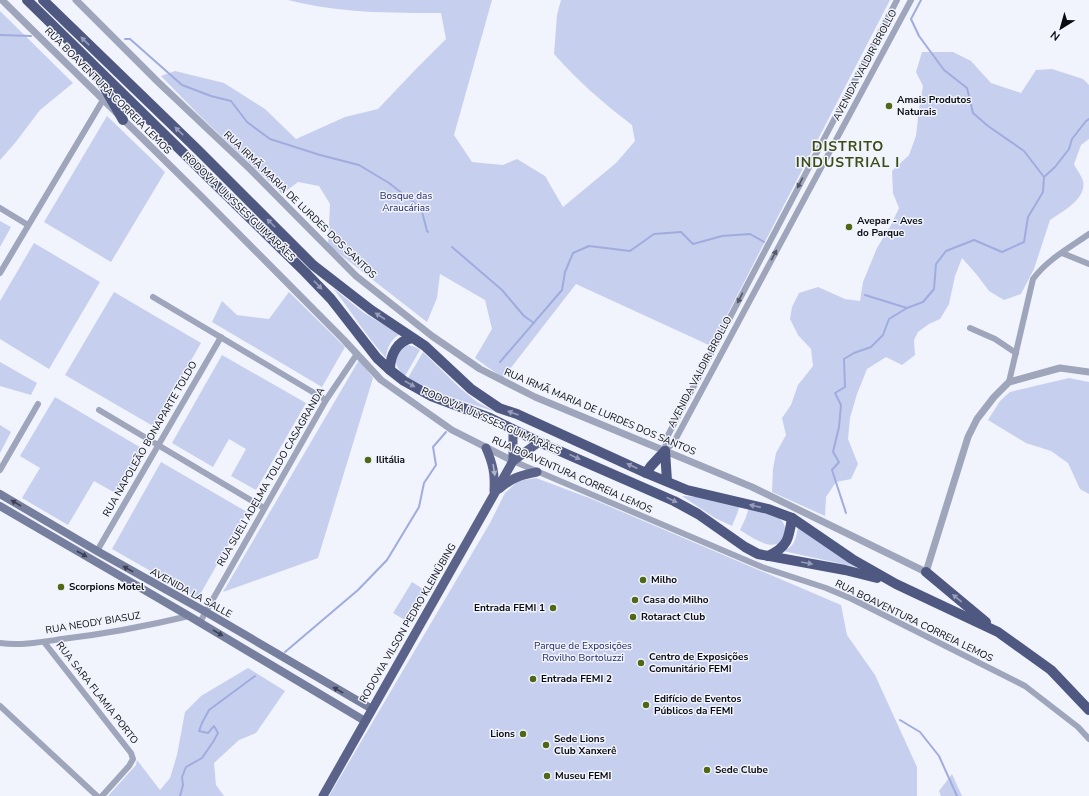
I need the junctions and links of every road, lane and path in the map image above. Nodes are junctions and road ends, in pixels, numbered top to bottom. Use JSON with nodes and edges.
{"nodes":[{"id":1,"x":2,"y":0,"type":"edge"},
{"id":2,"x":27,"y":0,"type":"edge"},
{"id":3,"x":43,"y":0,"type":"edge"},
{"id":4,"x":76,"y":0,"type":"edge"},
{"id":5,"x":897,"y":0,"type":"edge"},
{"id":6,"x":911,"y":0,"type":"edge"},
{"id":7,"x":89,"y":61,"type":"junction"},
{"id":8,"x":103,"y":100,"type":"junction"},
{"id":9,"x":123,"y":120,"type":"junction"},
{"id":10,"x":0,"y":208,"type":"edge"},
{"id":11,"x":28,"y":225,"type":"junction"},
{"id":12,"x":1089,"y":234,"type":"edge"},
{"id":13,"x":1062,"y":253,"type":"junction"},
{"id":14,"x":1089,"y":264,"type":"edge"},
{"id":15,"x":0,"y":273,"type":"edge"},
{"id":16,"x":153,"y":297,"type":"dead end"},
{"id":17,"x":970,"y":328,"type":"dead end"},
{"id":18,"x":221,"y":338,"type":"junction"},
{"id":19,"x":412,"y":338,"type":"junction"},
{"id":20,"x":1016,"y":353,"type":"junction"},
{"id":21,"x":357,"y":354,"type":"junction"},
{"id":22,"x":390,"y":370,"type":"junction"},
{"id":23,"x":1089,"y":372,"type":"edge"},
{"id":24,"x":1009,"y":382,"type":"junction"},
{"id":25,"x":326,"y":400,"type":"junction"},
{"id":26,"x":38,"y":404,"type":"dead end"},
{"id":27,"x":99,"y":410,"type":"dead end"},
{"id":28,"x":513,"y":429,"type":"junction"},
{"id":29,"x":539,"y":442,"type":"junction"},
{"id":30,"x":159,"y":445,"type":"junction"},
{"id":31,"x":486,"y":448,"type":"junction"},
{"id":32,"x":665,"y":451,"type":"junction"},
{"id":33,"x":513,"y":461,"type":"junction"},
{"id":34,"x":0,"y":470,"type":"edge"},
{"id":35,"x":537,"y":472,"type":"junction"},
{"id":36,"x":646,"y":473,"type":"junction"},
{"id":37,"x":667,"y":481,"type":"junction"},
{"id":38,"x":494,"y":493,"type":"junction"},
{"id":39,"x":0,"y":494,"type":"edge"},
{"id":40,"x":0,"y":506,"type":"edge"},
{"id":41,"x":264,"y":508,"type":"junction"},
{"id":42,"x":792,"y":518,"type":"junction"},
{"id":43,"x":72,"y":537,"type":"junction"},
{"id":44,"x":67,"y":545,"type":"junction"},
{"id":45,"x":97,"y":552,"type":"junction"},
{"id":46,"x":768,"y":556,"type":"junction"},
{"id":47,"x":926,"y":572,"type":"junction"},
{"id":48,"x":896,"y":584,"type":"junction"},
{"id":49,"x":206,"y":612,"type":"junction"},
{"id":50,"x":189,"y":616,"type":"junction"},
{"id":51,"x":200,"y":622,"type":"junction"},
{"id":52,"x":998,"y":632,"type":"junction"},
{"id":53,"x":44,"y":642,"type":"junction"},
{"id":54,"x":0,"y":643,"type":"edge"},
{"id":55,"x":0,"y":706,"type":"edge"},
{"id":56,"x":372,"y":709,"type":"junction"},
{"id":57,"x":1089,"y":710,"type":"edge"},
{"id":58,"x":366,"y":721,"type":"junction"},
{"id":59,"x":1089,"y":739,"type":"edge"},
{"id":60,"x":97,"y":796,"type":"edge"},
{"id":61,"x":102,"y":796,"type":"edge"},
{"id":62,"x":323,"y":796,"type":"edge"}],
"edges":[{"from":1,"to":8,"type":"street","name":"RUA BOAVENTURA CORREIA LEMOS"},
{"from":2,"to":7,"type":"highway","name":"RODOVIA ULYSSES GUIMARÃES"},
{"from":19,"to":3,"type":"highway","name":"RODOVIA ULYSSES GUIMARÃES","one_way":true},
{"from":4,"to":32,"type":"street","name":"RUA IRMÃ MARIA DE LURDES DOS SANTOS"},
{"from":5,"to":32,"type":"street","name":"AVENIDA VALDIR BROLLO","one_way":true},
{"from":32,"to":6,"type":"street","name":"AVENIDA VALDIR BROLLO","one_way":true},
{"from":7,"to":9,"type":"highway"},
{"from":7,"to":22,"type":"highway","name":"RODOVIA ULYSSES GUIMARÃES","one_way":true},
{"from":8,"to":9,"type":"street","name":"RUA BOAVENTURA CORREIA LEMOS"},
{"from":8,"to":11,"type":"street"},
{"from":9,"to":21,"type":"street","name":"RUA BOAVENTURA CORREIA LEMOS"},
{"from":10,"to":11,"type":"street"},
{"from":11,"to":15,"type":"street"},
{"from":12,"to":13,"type":"street"},
{"from":13,"to":14,"type":"street"},
{"from":13,"to":20,"type":"street"},
{"from":16,"to":18,"type":"street"},
{"from":17,"to":20,"type":"street"},
{"from":18,"to":25,"type":"street"},
{"from":18,"to":30,"type":"street","name":"RUA NAPOLEÃO BONAPARTE TOLDO"},
{"from":19,"to":22,"type":"highway"},
{"from":36,"to":19,"type":"highway","name":"RODOVIA ULYSSES GUIMARÃES","one_way":true},
{"from":20,"to":24,"type":"street"},
{"from":21,"to":25,"type":"street","name":"RUA SUELI ADELMA TOLDO CASAGRANDA"},
{"from":21,"to":31,"type":"street","name":"RUA BOAVENTURA CORREIA LEMOS"},
{"from":22,"to":28,"type":"highway","name":"RODOVIA ULYSSES GUIMARÃES","one_way":true},
{"from":23,"to":24,"type":"street"},
{"from":24,"to":47,"type":"street"},
{"from":25,"to":41,"type":"street","name":"RUA SUELI ADELMA TOLDO CASAGRANDA"},
{"from":26,"to":34,"type":"street"},
{"from":27,"to":30,"type":"street"},
{"from":28,"to":29,"type":"highway","name":"RODOVIA ULYSSES GUIMARÃES"},
{"from":28,"to":33,"type":"main road","name":"RODOVIA VILSON PEDRO KLEINÜBING"},
{"from":29,"to":33,"type":"main road","name":"RODOVIA VILSON PEDRO KLEINÜBING"},
{"from":29,"to":46,"type":"highway","name":"RODOVIA ULYSSES GUIMARÃES","one_way":true},
{"from":30,"to":41,"type":"street"},
{"from":30,"to":45,"type":"street","name":"RUA NAPOLEÃO BONAPARTE TOLDO"},
{"from":31,"to":33,"type":"street","name":"RUA BOAVENTURA CORREIA LEMOS"},
{"from":31,"to":38,"type":"main road","one_way":true},
{"from":32,"to":36,"type":"highway"},
{"from":32,"to":37,"type":"highway"},
{"from":32,"to":47,"type":"street","name":"RUA IRMÃ MARIA DE LURDES DOS SANTOS"},
{"from":33,"to":35,"type":"street","name":"RUA BOAVENTURA CORREIA LEMOS"},
{"from":33,"to":38,"type":"main road","name":"RODOVIA VILSON PEDRO KLEINÜBING"},
{"from":35,"to":38,"type":"main road"},
{"from":35,"to":59,"type":"street","name":"RUA BOAVENTURA CORREIA LEMOS"},
{"from":36,"to":37,"type":"highway","name":"RODOVIA ULYSSES GUIMARÃES"},
{"from":42,"to":37,"type":"highway","name":"RODOVIA ULYSSES GUIMARÃES","one_way":true},
{"from":38,"to":56,"type":"main road","name":"RODOVIA VILSON PEDRO KLEINÜBING"},
{"from":43,"to":39,"type":"main road","name":"AVENIDA LA SALLE","one_way":true},
{"from":40,"to":44,"type":"main road","name":"AVENIDA LA SALLE"},
{"from":41,"to":49,"type":"street","name":"RUA SUELI ADELMA TOLDO CASAGRANDA"},
{"from":42,"to":46,"type":"highway"},
{"from":42,"to":48,"type":"highway","name":"RODOVIA ULYSSES GUIMARÃES"},
{"from":43,"to":44,"type":"main road"},
{"from":43,"to":45,"type":"main road","name":"AVENIDA LA SALLE"},
{"from":44,"to":50,"type":"main road","name":"AVENIDA LA SALLE","one_way":true},
{"from":49,"to":45,"type":"main road","name":"AVENIDA LA SALLE","one_way":true},
{"from":46,"to":48,"type":"highway","name":"RODOVIA ULYSSES GUIMARÃES","one_way":true},
{"from":52,"to":47,"type":"highway","one_way":true},
{"from":48,"to":52,"type":"highway","name":"RODOVIA ULYSSES GUIMARÃES"},
{"from":49,"to":51,"type":"street","name":"RUA SUELI ADELMA TOLDO CASAGRANDA"},
{"from":56,"to":49,"type":"main road","name":"AVENIDA LA SALLE","one_way":true},
{"from":50,"to":51,"type":"main road","name":"AVENIDA LA SALLE"},
{"from":50,"to":53,"type":"street","name":"RUA NEODY BIASUZ"},
{"from":51,"to":58,"type":"main road","name":"AVENIDA LA SALLE","one_way":true},
{"from":52,"to":57,"type":"highway","name":"RODOVIA ULYSSES GUIMARÃES"},
{"from":53,"to":54,"type":"street","name":"RUA NEODY BIASUZ"},
{"from":53,"to":61,"type":"street","name":"RUA SARA FLAMIA PORTO"},
{"from":55,"to":60,"type":"street"},
{"from":56,"to":58,"type":"main road","name":"RODOVIA VILSON PEDRO KLEINÜBING"},
{"from":58,"to":62,"type":"main road","name":"RODOVIA VILSON PEDRO KLEINÜBING"}]}
